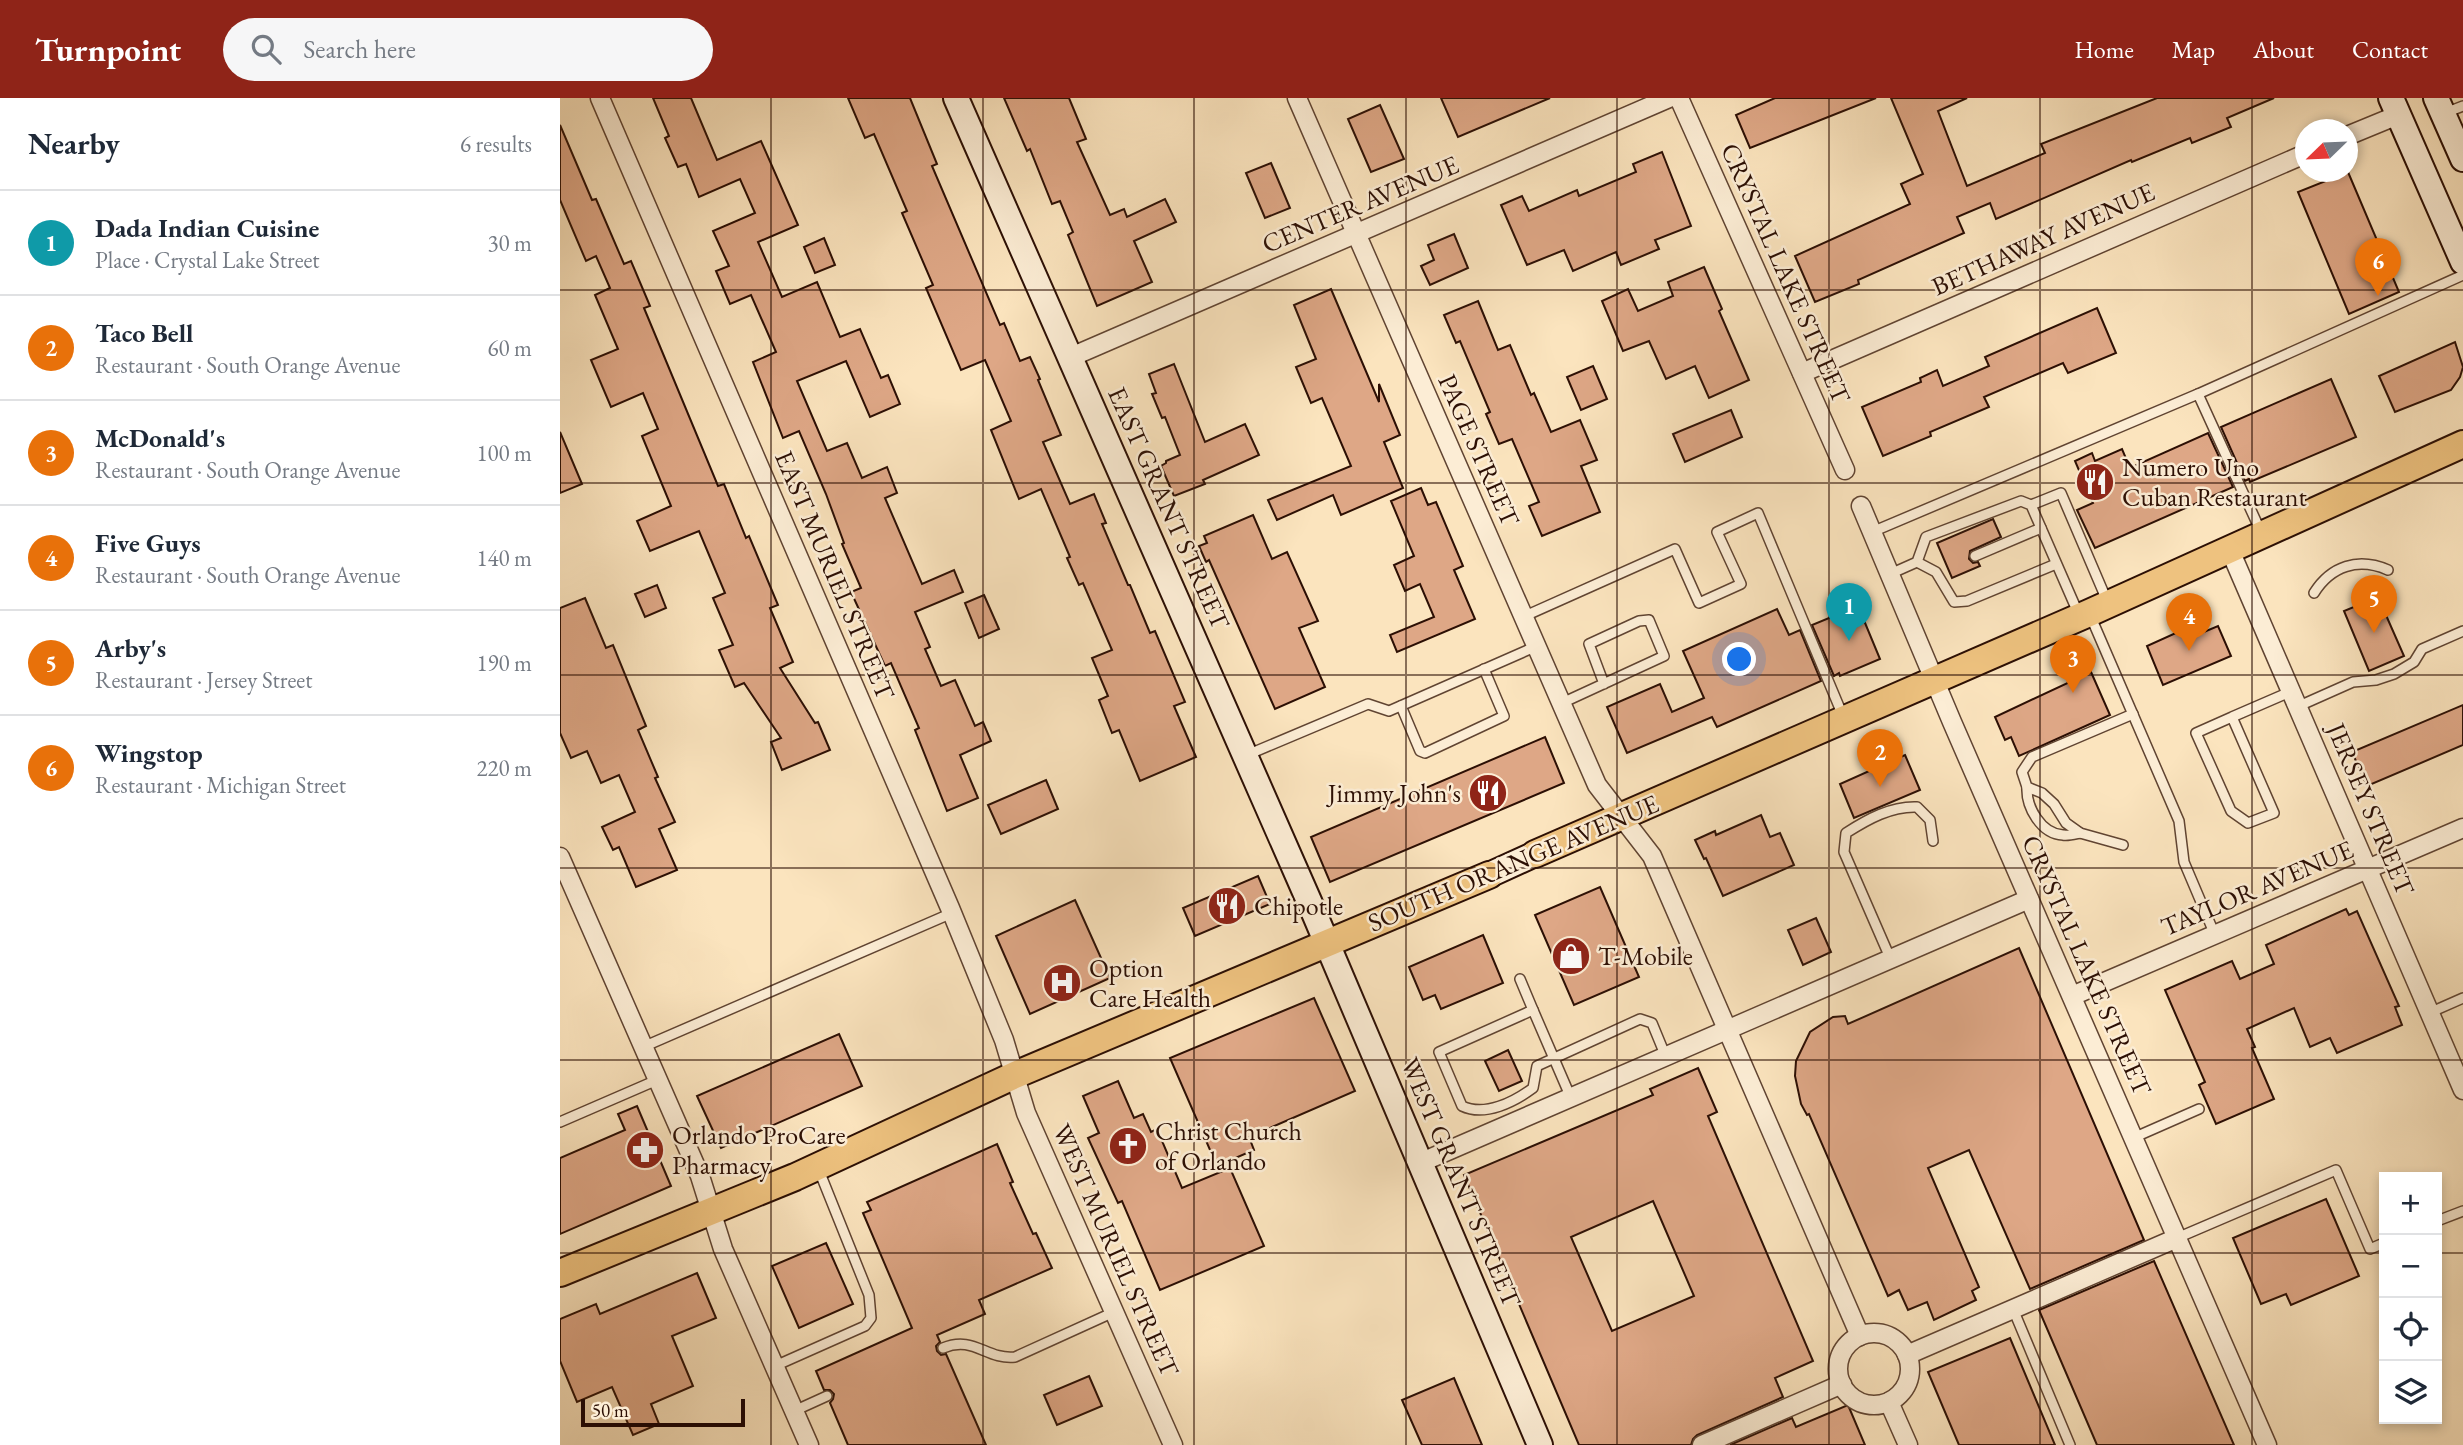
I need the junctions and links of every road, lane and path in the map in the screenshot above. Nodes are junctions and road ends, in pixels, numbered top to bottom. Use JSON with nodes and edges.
{"nodes":[{"id":1,"x":600,"y":98,"type":"edge"},
{"id":2,"x":956,"y":98,"type":"edge"},
{"id":3,"x":1297,"y":98,"type":"edge"},
{"id":4,"x":1669,"y":98,"type":"edge"},
{"id":5,"x":1679,"y":98,"type":"edge"},
{"id":6,"x":2395,"y":106,"type":"edge"},
{"id":7,"x":2447,"y":106,"type":"edge"},
{"id":8,"x":2358,"y":129,"type":"edge"},
{"id":9,"x":2295,"y":158,"type":"edge"},
{"id":10,"x":2463,"y":159,"type":"edge"},
{"id":11,"x":1357,"y":234,"type":"junction"},
{"id":12,"x":2463,"y":262,"type":"edge"},
{"id":13,"x":2463,"y":275,"type":"edge"},
{"id":14,"x":1071,"y":357,"type":"junction"},
{"id":15,"x":1802,"y":373,"type":"junction"},
{"id":16,"x":2198,"y":394,"type":"junction"},
{"id":17,"x":2463,"y":444,"type":"edge"},
{"id":18,"x":1845,"y":470,"type":"dead end"},
{"id":19,"x":2031,"y":505,"type":"junction"},
{"id":20,"x":1861,"y":506,"type":"dead end"},
{"id":21,"x":2041,"y":528,"type":"junction"},
{"id":22,"x":1872,"y":532,"type":"junction"},
{"id":23,"x":2261,"y":534,"type":"junction"},
{"id":24,"x":2229,"y":548,"type":"junction"},
{"id":25,"x":1975,"y":556,"type":"dead end"},
{"id":26,"x":1917,"y":562,"type":"junction"},
{"id":27,"x":2056,"y":564,"type":"junction"},
{"id":28,"x":1948,"y":567,"type":"dead end"},
{"id":29,"x":2388,"y":570,"type":"dead end"},
{"id":30,"x":1936,"y":572,"type":"junction"},
{"id":31,"x":1890,"y":574,"type":"junction"},
{"id":32,"x":2314,"y":593,"type":"dead end"},
{"id":33,"x":2092,"y":611,"type":"junction"},
{"id":34,"x":1525,"y":617,"type":"junction"},
{"id":35,"x":2463,"y":631,"type":"edge"},
{"id":36,"x":1538,"y":646,"type":"junction"},
{"id":37,"x":1484,"y":669,"type":"junction"},
{"id":38,"x":1935,"y":680,"type":"junction"},
{"id":39,"x":1604,"y":684,"type":"junction"},
{"id":40,"x":2295,"y":699,"type":"junction"},
{"id":41,"x":1562,"y":702,"type":"junction"},
{"id":42,"x":1401,"y":706,"type":"junction"},
{"id":43,"x":2133,"y":714,"type":"junction"},
{"id":44,"x":2232,"y":717,"type":"junction"},
{"id":45,"x":1845,"y":720,"type":"junction"},
{"id":46,"x":1245,"y":755,"type":"junction"},
{"id":47,"x":2027,"y":787,"type":"junction"},
{"id":48,"x":1623,"y":817,"type":"junction"},
{"id":49,"x":2463,"y":828,"type":"edge"},
{"id":50,"x":2080,"y":833,"type":"junction"},
{"id":51,"x":1933,"y":841,"type":"dead end"},
{"id":52,"x":2123,"y":845,"type":"dead end"},
{"id":53,"x":1535,"y":854,"type":"joint"},
{"id":54,"x":560,"y":857,"type":"edge"},
{"id":55,"x":2367,"y":870,"type":"junction"},
{"id":56,"x":1489,"y":875,"type":"joint"},
{"id":57,"x":2029,"y":899,"type":"junction"},
{"id":58,"x":953,"y":913,"type":"junction"},
{"id":59,"x":2215,"y":934,"type":"junction"},
{"id":60,"x":1326,"y":942,"type":"junction"},
{"id":61,"x":1891,"y":960,"type":"junction"},
{"id":62,"x":1520,"y":979,"type":"dead end"},
{"id":63,"x":2072,"y":996,"type":"junction"},
{"id":64,"x":2463,"y":998,"type":"edge"},
{"id":65,"x":1533,"y":1010,"type":"junction"},
{"id":66,"x":2429,"y":1013,"type":"junction"},
{"id":67,"x":1728,"y":1030,"type":"junction"},
{"id":68,"x":643,"y":1047,"type":"junction"},
{"id":69,"x":1554,"y":1057,"type":"junction"},
{"id":70,"x":1666,"y":1057,"type":"junction"},
{"id":71,"x":1015,"y":1075,"type":"junction"},
{"id":72,"x":657,"y":1080,"type":"junction"},
{"id":73,"x":2463,"y":1090,"type":"edge"},
{"id":74,"x":1571,"y":1098,"type":"junction"},
{"id":75,"x":2199,"y":1109,"type":"dead end"},
{"id":76,"x":560,"y":1122,"type":"edge"},
{"id":77,"x":2133,"y":1138,"type":"junction"},
{"id":78,"x":1422,"y":1163,"type":"junction"},
{"id":79,"x":817,"y":1166,"type":"junction"},
{"id":80,"x":2463,"y":1211,"type":"edge"},
{"id":81,"x":711,"y":1212,"type":"junction"},
{"id":82,"x":2442,"y":1219,"type":"edge"},
{"id":83,"x":2177,"y":1238,"type":"junction"},
{"id":84,"x":2379,"y":1245,"type":"edge"},
{"id":85,"x":560,"y":1273,"type":"edge"},
{"id":86,"x":2013,"y":1309,"type":"junction"},
{"id":87,"x":1114,"y":1312,"type":"junction"},
{"id":88,"x":1860,"y":1336,"type":"junction"},
{"id":89,"x":943,"y":1348,"type":"dead end"},
{"id":90,"x":1907,"y":1355,"type":"junction"},
{"id":91,"x":775,"y":1366,"type":"junction"},
{"id":92,"x":1842,"y":1384,"type":"junction"},
{"id":93,"x":827,"y":1396,"type":"dead end"},
{"id":94,"x":1889,"y":1402,"type":"junction"},
{"id":95,"x":794,"y":1411,"type":"junction"},
{"id":96,"x":809,"y":1445,"type":"edge"},
{"id":97,"x":1173,"y":1445,"type":"edge"},
{"id":98,"x":1540,"y":1445,"type":"edge"},
{"id":99,"x":1702,"y":1445,"type":"edge"},
{"id":100,"x":1908,"y":1445,"type":"edge"},
{"id":101,"x":2070,"y":1445,"type":"edge"},
{"id":102,"x":2267,"y":1445,"type":"edge"}],
"edges":[{"from":1,"to":58,"type":"street","name":"EAST MURIEL STREET"},
{"from":2,"to":14,"type":"street","name":"EAST GRANT STREET"},
{"from":3,"to":11,"type":"street","name":"PAGE STREET"},
{"from":4,"to":11,"type":"street","name":"CENTER AVENUE"},
{"from":5,"to":15,"type":"street","name":"CRYSTAL LAKE STREET"},
{"from":6,"to":8,"type":"street"},
{"from":6,"to":12,"type":"street"},
{"from":7,"to":10,"type":"street"},
{"from":9,"to":15,"type":"street","name":"BETHAWAY AVENUE"},
{"from":11,"to":14,"type":"street","name":"CENTER AVENUE"},
{"from":11,"to":34,"type":"street","name":"PAGE STREET"},
{"from":13,"to":16,"type":"lane"},
{"from":14,"to":46,"type":"street","name":"EAST GRANT STREET"},
{"from":15,"to":18,"type":"street","name":"CRYSTAL LAKE STREET"},
{"from":16,"to":22,"type":"lane"},
{"from":16,"to":23,"type":"lane"},
{"from":17,"to":23,"type":"main road","name":"SOUTH ORANGE AVENUE"},
{"from":19,"to":21,"type":"lane"},
{"from":19,"to":26,"type":"lane"},
{"from":19,"to":33,"type":"lane"},
{"from":20,"to":22,"type":"street","name":"CRYSTAL LAKE STREET"},
{"from":21,"to":25,"type":"lane"},
{"from":21,"to":27,"type":"lane"},
{"from":22,"to":31,"type":"street","name":"CRYSTAL LAKE STREET"},
{"from":23,"to":24,"type":"main road","name":"SOUTH ORANGE AVENUE"},
{"from":24,"to":33,"type":"main road","name":"SOUTH ORANGE AVENUE"},
{"from":24,"to":40,"type":"street","name":"JERSEY STREET"},
{"from":26,"to":30,"type":"lane"},
{"from":26,"to":31,"type":"lane"},
{"from":27,"to":30,"type":"lane"},
{"from":27,"to":33,"type":"lane"},
{"from":28,"to":30,"type":"lane"},
{"from":29,"to":32,"type":"lane"},
{"from":31,"to":38,"type":"street","name":"CRYSTAL LAKE STREET"},
{"from":33,"to":38,"type":"main road","name":"SOUTH ORANGE AVENUE"},
{"from":33,"to":43,"type":"lane"},
{"from":34,"to":36,"type":"street","name":"PAGE STREET"},
{"from":34,"to":45,"type":"lane"},
{"from":35,"to":40,"type":"lane"},
{"from":36,"to":37,"type":"lane"},
{"from":36,"to":41,"type":"street","name":"PAGE STREET"},
{"from":37,"to":42,"type":"lane"},
{"from":37,"to":42,"type":"lane"},
{"from":38,"to":45,"type":"main road","name":"SOUTH ORANGE AVENUE"},
{"from":38,"to":57,"type":"street","name":"CRYSTAL LAKE STREET"},
{"from":39,"to":39,"type":"lane"},
{"from":39,"to":41,"type":"lane"},
{"from":40,"to":44,"type":"lane"},
{"from":40,"to":55,"type":"street","name":"JERSEY STREET"},
{"from":41,"to":48,"type":"street","name":"PAGE STREET"},
{"from":42,"to":46,"type":"lane"},
{"from":43,"to":47,"type":"lane"},
{"from":43,"to":59,"type":"lane"},
{"from":44,"to":44,"type":"lane"},
{"from":45,"to":48,"type":"main road","name":"SOUTH ORANGE AVENUE"},
{"from":46,"to":60,"type":"street","name":"EAST GRANT STREET"},
{"from":47,"to":50,"type":"lane"},
{"from":47,"to":50,"type":"lane"},
{"from":48,"to":53,"type":"main road","name":"SOUTH ORANGE AVENUE"},
{"from":48,"to":67,"type":"street","name":"PAGE STREET"},
{"from":49,"to":55,"type":"street","name":"TAYLOR AVENUE"},
{"from":50,"to":52,"type":"lane"},
{"from":51,"to":61,"type":"lane"},
{"from":53,"to":56,"type":"street","name":"SOUTH ORANGE AVENUE"},
{"from":54,"to":68,"type":"street"},
{"from":55,"to":59,"type":"street","name":"TAYLOR AVENUE"},
{"from":55,"to":66,"type":"street","name":"JERSEY STREET"},
{"from":56,"to":60,"type":"main road","name":"SOUTH ORANGE AVENUE"},
{"from":57,"to":61,"type":"street"},
{"from":57,"to":63,"type":"street","name":"CRYSTAL LAKE STREET"},
{"from":58,"to":68,"type":"lane"},
{"from":58,"to":71,"type":"street","name":"EAST MURIEL STREET"},
{"from":59,"to":63,"type":"street","name":"TAYLOR AVENUE"},
{"from":60,"to":71,"type":"main road","name":"SOUTH ORANGE AVENUE"},
{"from":60,"to":78,"type":"street","name":"WEST GRANT STREET"},
{"from":61,"to":67,"type":"street"},
{"from":62,"to":65,"type":"lane"},
{"from":63,"to":77,"type":"street","name":"CRYSTAL LAKE STREET"},
{"from":64,"to":66,"type":"lane"},
{"from":65,"to":69,"type":"lane"},
{"from":65,"to":69,"type":"lane"},
{"from":66,"to":73,"type":"street","name":"JERSEY STREET"},
{"from":67,"to":70,"type":"street"},
{"from":67,"to":88,"type":"street","name":"PAGE STREET"},
{"from":68,"to":72,"type":"street"},
{"from":69,"to":70,"type":"lane"},
{"from":69,"to":74,"type":"lane"},
{"from":70,"to":74,"type":"street"},
{"from":71,"to":79,"type":"main road","name":"SOUTH ORANGE AVENUE"},
{"from":71,"to":87,"type":"street","name":"WEST MURIEL STREET"},
{"from":72,"to":76,"type":"lane"},
{"from":72,"to":81,"type":"street"},
{"from":74,"to":78,"type":"street"},
{"from":75,"to":77,"type":"lane"},
{"from":77,"to":83,"type":"street","name":"CRYSTAL LAKE STREET"},
{"from":78,"to":98,"type":"street","name":"WEST GRANT STREET"},
{"from":79,"to":81,"type":"main road","name":"SOUTH ORANGE AVENUE"},
{"from":79,"to":91,"type":"lane"},
{"from":80,"to":82,"type":"lane"},
{"from":81,"to":85,"type":"main road","name":"SOUTH ORANGE AVENUE"},
{"from":81,"to":91,"type":"street"},
{"from":83,"to":84,"type":"lane"},
{"from":83,"to":86,"type":"street"},
{"from":83,"to":102,"type":"street","name":"CRYSTAL LAKE STREET"},
{"from":86,"to":90,"type":"street"},
{"from":86,"to":101,"type":"lane"},
{"from":87,"to":89,"type":"lane"},
{"from":87,"to":97,"type":"street","name":"WEST MURIEL STREET"},
{"from":88,"to":90,"type":"street"},
{"from":88,"to":92,"type":"street"},
{"from":90,"to":94,"type":"street"},
{"from":91,"to":95,"type":"street"},
{"from":92,"to":94,"type":"street"},
{"from":92,"to":99,"type":"street"},
{"from":93,"to":95,"type":"lane"},
{"from":94,"to":100,"type":"street"},
{"from":95,"to":96,"type":"street"}]}
